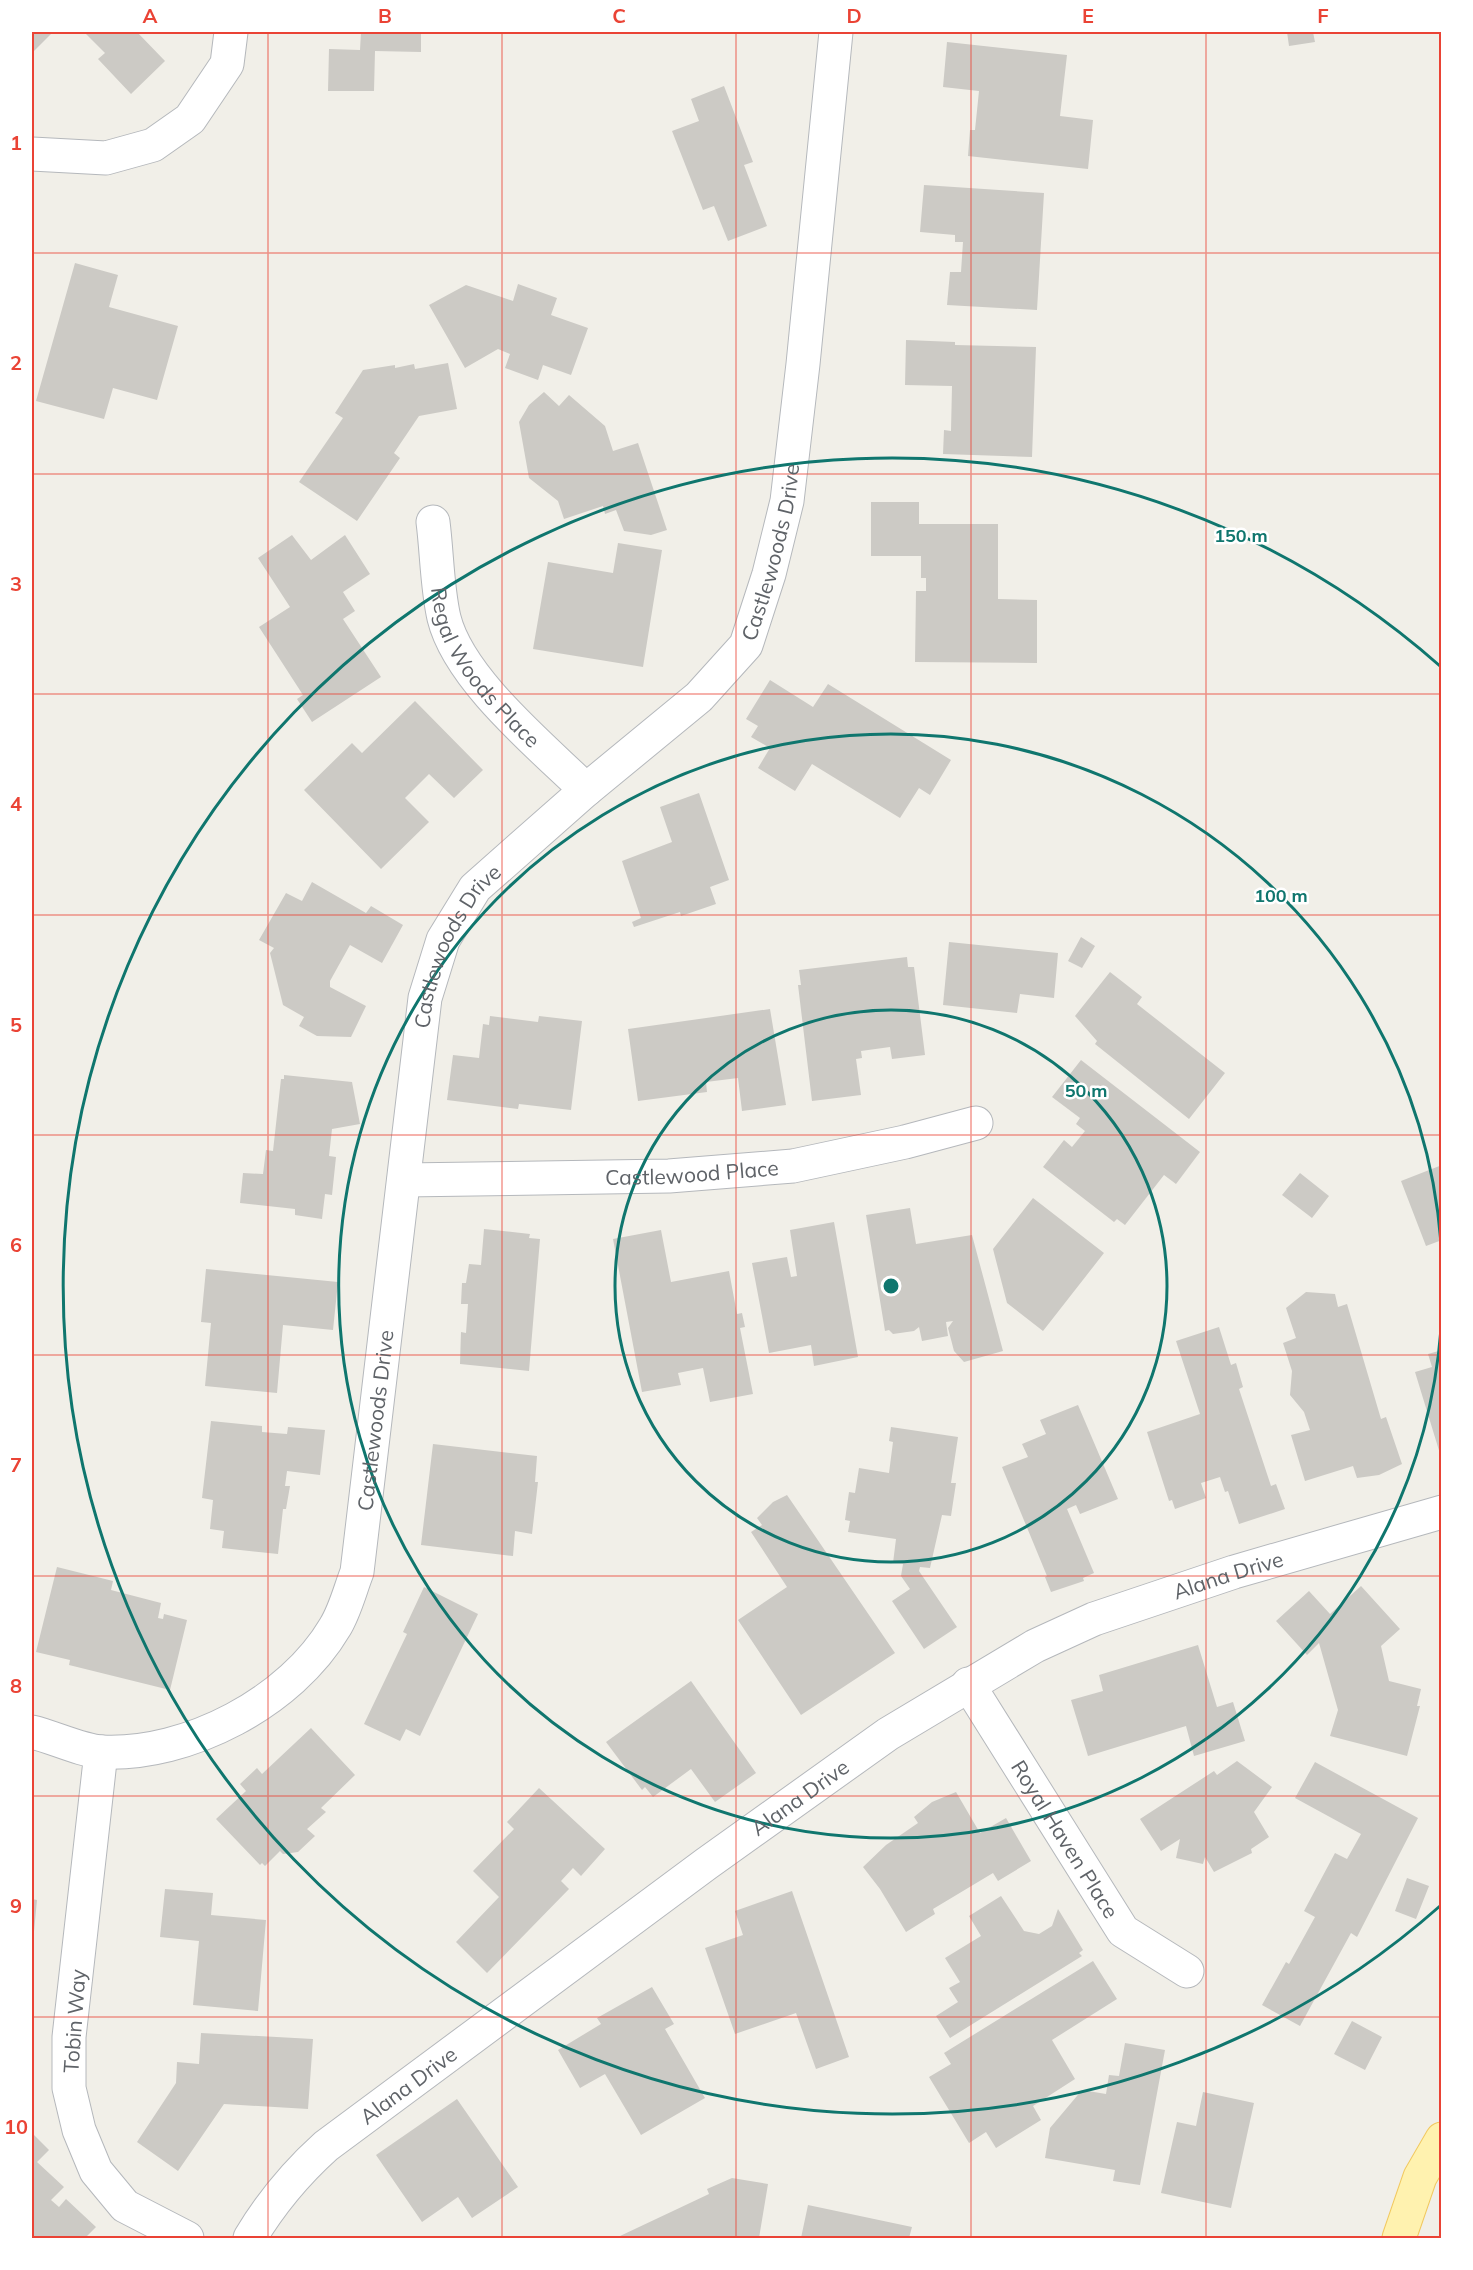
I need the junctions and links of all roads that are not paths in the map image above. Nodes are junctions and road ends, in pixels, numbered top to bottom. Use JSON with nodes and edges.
{"nodes":[{"id":1,"x":231,"y":32,"type":"edge"},
{"id":2,"x":836,"y":32,"type":"edge"},
{"id":3,"x":32,"y":154,"type":"edge"},
{"id":4,"x":433,"y":522,"type":"dead end"},
{"id":5,"x":586,"y":790,"type":"junction"},
{"id":6,"x":976,"y":1123,"type":"dead end"},
{"id":7,"x":404,"y":1180,"type":"junction"},
{"id":8,"x":1442,"y":1512,"type":"edge"},
{"id":9,"x":968,"y":1684,"type":"junction"},
{"id":10,"x":32,"y":1732,"type":"edge"},
{"id":11,"x":101,"y":1752,"type":"junction"},
{"id":12,"x":1187,"y":1971,"type":"dead end"},
{"id":13,"x":1442,"y":2139,"type":"edge"},
{"id":14,"x":187,"y":2238,"type":"edge"},
{"id":15,"x":250,"y":2238,"type":"edge"},
{"id":16,"x":1399,"y":2238,"type":"edge"}],
"edges":[{"from":1,"to":3,"type":"street"},
{"from":2,"to":5,"type":"street","name":"Castlewoods Drive"},
{"from":4,"to":5,"type":"street","name":"Regal Woods Place"},
{"from":5,"to":7,"type":"street","name":"Castlewoods Drive"},
{"from":6,"to":7,"type":"street","name":"Castlewood Place"},
{"from":7,"to":11,"type":"street","name":"Castlewoods Drive"},
{"from":8,"to":9,"type":"street","name":"Alana Drive"},
{"from":9,"to":12,"type":"street","name":"Royal Haven Place"},
{"from":9,"to":15,"type":"street","name":"Alana Drive"},
{"from":10,"to":11,"type":"street","name":"Castlewoods Drive"},
{"from":11,"to":14,"type":"street","name":"Tobin Way"},
{"from":13,"to":16,"type":"main road"}]}
